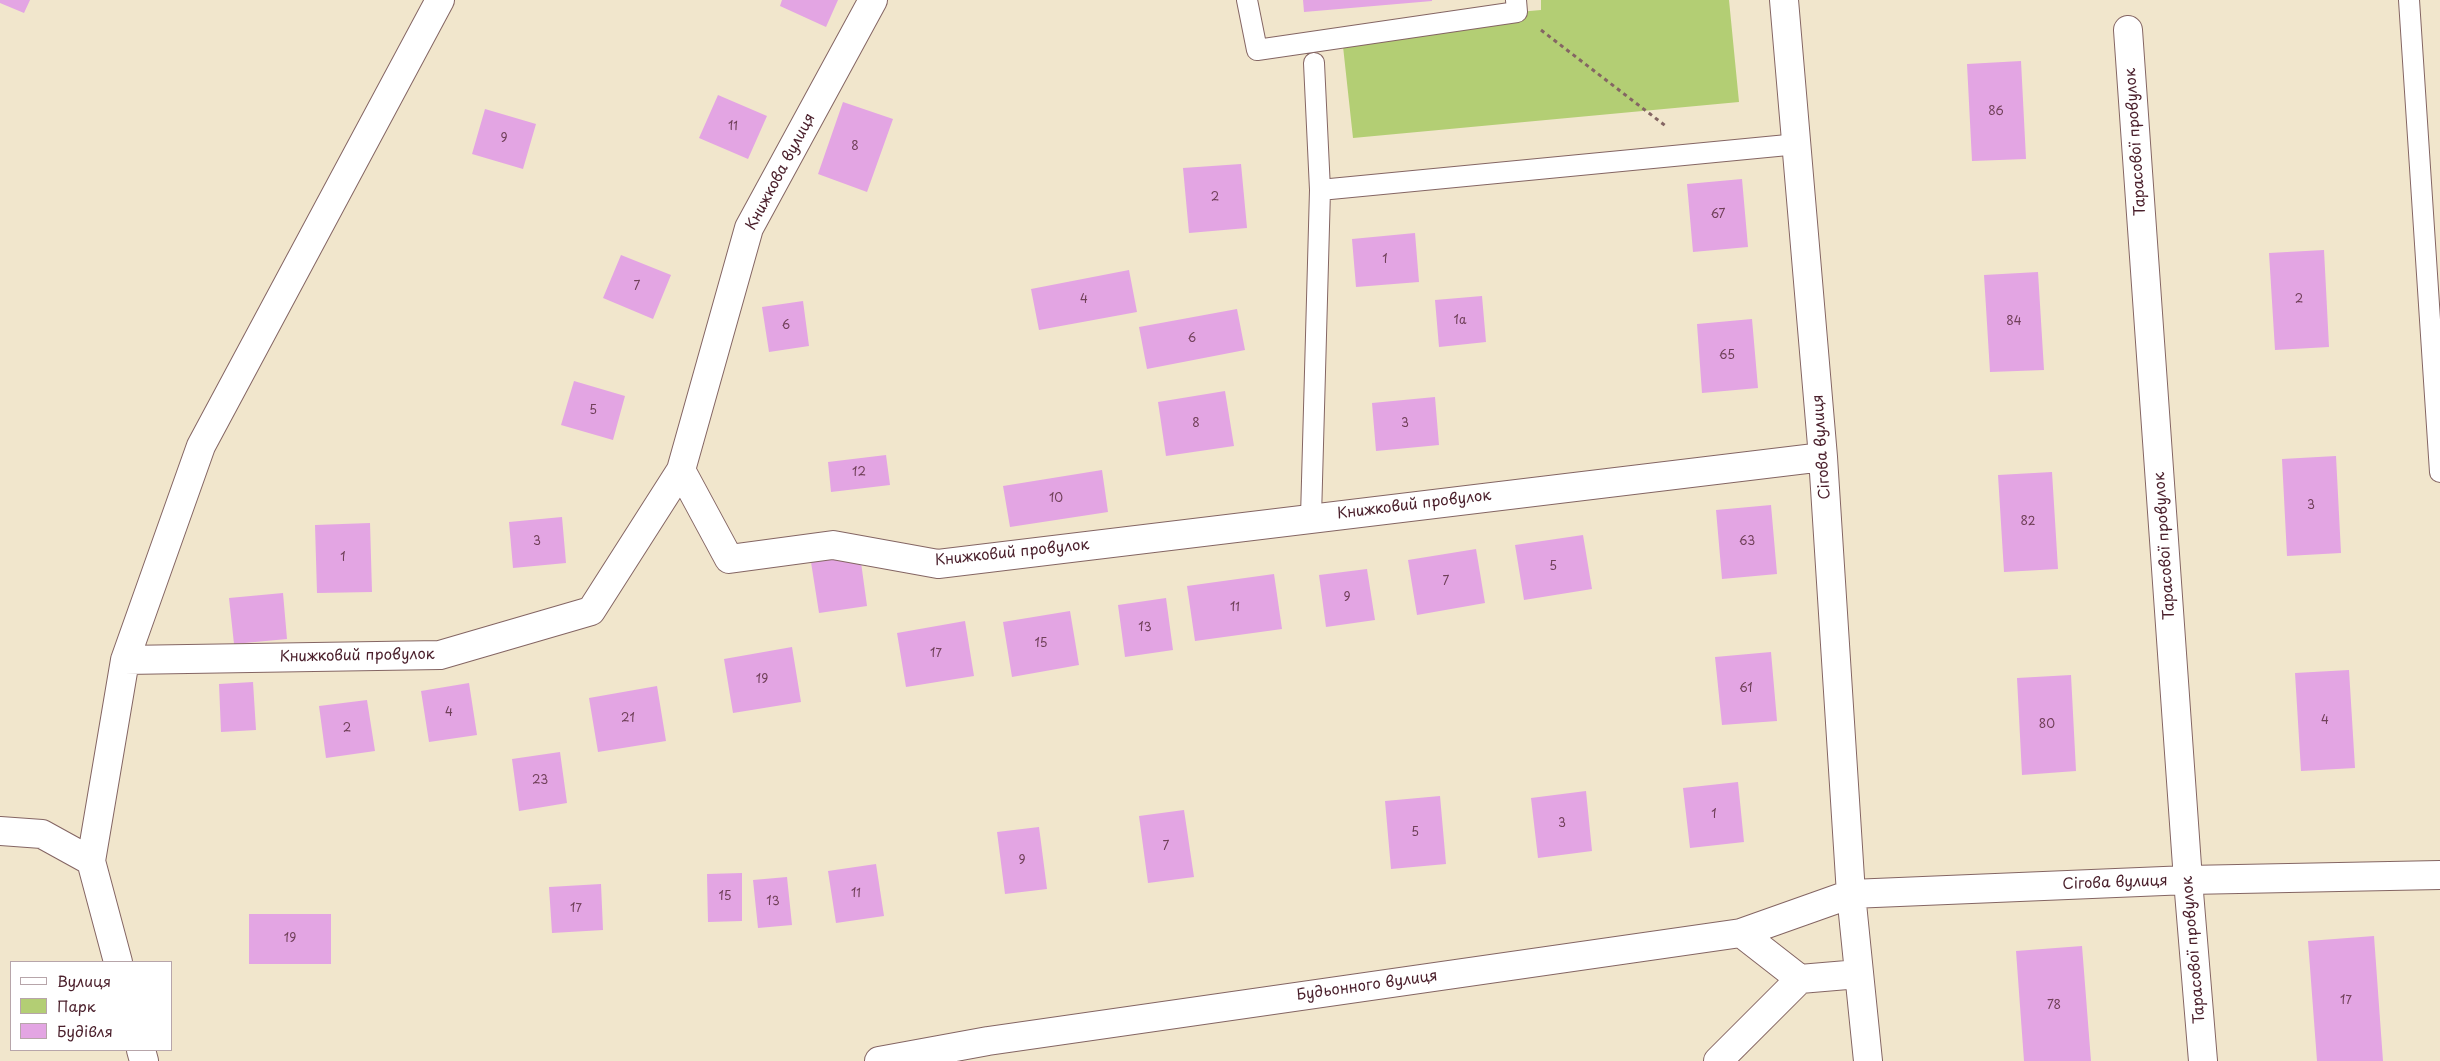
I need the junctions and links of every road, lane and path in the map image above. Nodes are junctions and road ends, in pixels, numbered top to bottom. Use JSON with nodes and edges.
{"nodes":[{"id":1,"x":440,"y":0,"type":"edge"},
{"id":2,"x":873,"y":0,"type":"edge"},
{"id":3,"x":1247,"y":0,"type":"edge"},
{"id":4,"x":1784,"y":0,"type":"edge"},
{"id":5,"x":2409,"y":0,"type":"edge"},
{"id":6,"x":1516,"y":6,"type":"edge"},
{"id":7,"x":2128,"y":30,"type":"dead end"},
{"id":8,"x":1314,"y":63,"type":"dead end"},
{"id":9,"x":1798,"y":144,"type":"junction"},
{"id":10,"x":1702,"y":154,"type":"junction"},
{"id":11,"x":1320,"y":190,"type":"junction"},
{"id":12,"x":1823,"y":457,"type":"junction"},
{"id":13,"x":681,"y":470,"type":"junction"},
{"id":14,"x":2440,"y":472,"type":"edge"},
{"id":15,"x":1311,"y":517,"type":"junction"},
{"id":16,"x":126,"y":660,"type":"junction"},
{"id":17,"x":0,"y":831,"type":"edge"},
{"id":18,"x":91,"y":861,"type":"junction"},
{"id":19,"x":2440,"y":875,"type":"edge"},
{"id":20,"x":2188,"y":880,"type":"junction"},
{"id":21,"x":1851,"y":894,"type":"junction"},
{"id":22,"x":1741,"y":933,"type":"junction"},
{"id":23,"x":118,"y":961,"type":"edge"},
{"id":24,"x":1859,"y":974,"type":"junction"},
{"id":25,"x":1800,"y":979,"type":"junction"},
{"id":26,"x":879,"y":1061,"type":"edge"},
{"id":27,"x":1718,"y":1061,"type":"edge"},
{"id":28,"x":1868,"y":1061,"type":"edge"},
{"id":29,"x":2203,"y":1061,"type":"edge"}],
"edges":[{"from":1,"to":16,"type":"street"},
{"from":2,"to":13,"type":"street","name":"Книжкова вулиця"},
{"from":3,"to":6,"type":"lane"},
{"from":4,"to":9,"type":"street","name":"Сігова вулиця"},
{"from":5,"to":14,"type":"lane"},
{"from":6,"to":10,"type":"path"},
{"from":7,"to":20,"type":"street","name":"Тарасової провулок"},
{"from":8,"to":11,"type":"lane"},
{"from":9,"to":10,"type":"lane"},
{"from":9,"to":12,"type":"street","name":"Сігова вулиця"},
{"from":10,"to":11,"type":"lane"},
{"from":11,"to":15,"type":"lane"},
{"from":12,"to":15,"type":"street","name":"Книжковий провулок"},
{"from":12,"to":21,"type":"street","name":"Сігова вулиця"},
{"from":13,"to":15,"type":"street","name":"Книжковий провулок"},
{"from":13,"to":16,"type":"street","name":"Книжковий провулок"},
{"from":16,"to":18,"type":"street"},
{"from":17,"to":18,"type":"street"},
{"from":18,"to":23,"type":"street"},
{"from":19,"to":20,"type":"street","name":"Сігова вулиця"},
{"from":20,"to":21,"type":"street","name":"Сігова вулиця"},
{"from":20,"to":29,"type":"street","name":"Тарасової провулок"},
{"from":21,"to":22,"type":"street","name":"Будьонного вулиця"},
{"from":21,"to":24,"type":"street","name":"Сігова вулиця"},
{"from":22,"to":25,"type":"street"},
{"from":22,"to":26,"type":"street","name":"Будьонного вулиця"},
{"from":24,"to":25,"type":"street"},
{"from":24,"to":28,"type":"street","name":"Сігова вулиця"},
{"from":25,"to":27,"type":"street"}]}
